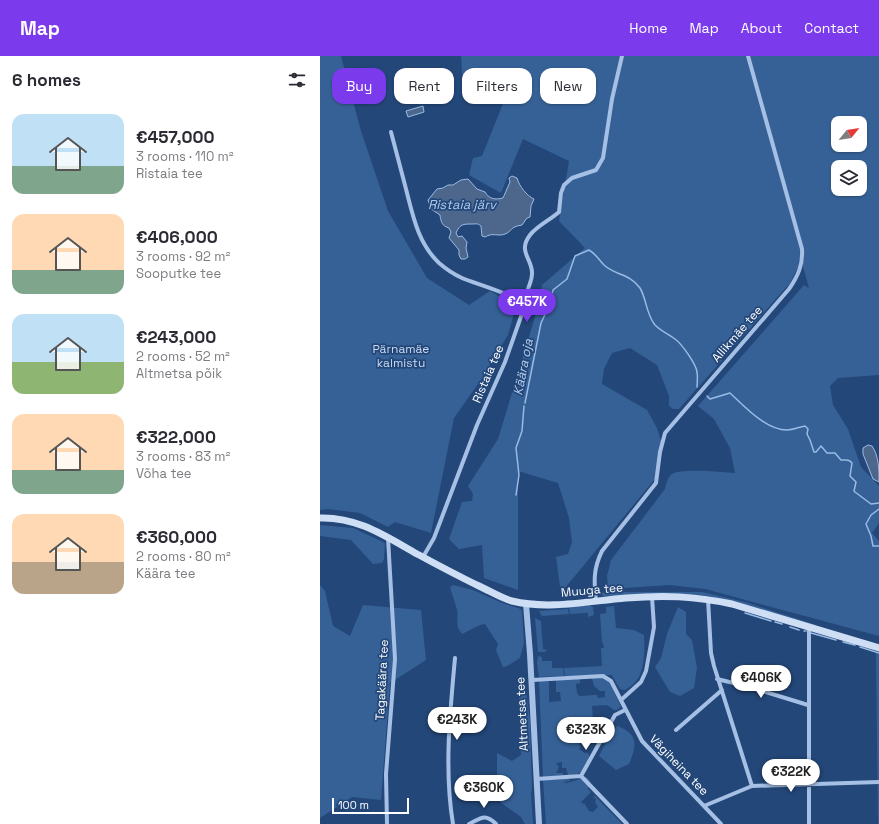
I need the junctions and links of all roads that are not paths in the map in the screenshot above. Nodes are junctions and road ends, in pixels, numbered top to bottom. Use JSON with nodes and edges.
{"nodes":[{"id":1,"x":622,"y":56,"type":"edge"},
{"id":2,"x":748,"y":56,"type":"edge"},
{"id":3,"x":391,"y":132,"type":"dead end"},
{"id":4,"x":522,"y":304,"type":"junction"},
{"id":5,"x":320,"y":518,"type":"edge"},
{"id":6,"x":388,"y":538,"type":"junction"},
{"id":7,"x":423,"y":557,"type":"junction"},
{"id":8,"x":652,"y":597,"type":"junction"},
{"id":9,"x":708,"y":599,"type":"junction"},
{"id":10,"x":596,"y":601,"type":"junction"},
{"id":11,"x":526,"y":604,"type":"junction"},
{"id":12,"x":809,"y":627,"type":"junction"},
{"id":13,"x":879,"y":648,"type":"edge"},
{"id":14,"x":455,"y":658,"type":"dead end"},
{"id":15,"x":717,"y":679,"type":"junction"},
{"id":16,"x":532,"y":680,"type":"junction"},
{"id":17,"x":722,"y":690,"type":"junction"},
{"id":18,"x":621,"y":700,"type":"junction"},
{"id":19,"x":808,"y":705,"type":"junction"},
{"id":20,"x":625,"y":710,"type":"junction"},
{"id":21,"x":676,"y":730,"type":"dead end"},
{"id":22,"x":581,"y":776,"type":"junction"},
{"id":23,"x":536,"y":779,"type":"junction"},
{"id":24,"x":879,"y":782,"type":"edge"},
{"id":25,"x":808,"y":785,"type":"junction"},
{"id":26,"x":752,"y":786,"type":"junction"},
{"id":27,"x":704,"y":806,"type":"junction"},
{"id":28,"x":387,"y":824,"type":"edge"},
{"id":29,"x":453,"y":824,"type":"edge"},
{"id":30,"x":469,"y":824,"type":"edge"},
{"id":31,"x":496,"y":824,"type":"edge"},
{"id":32,"x":539,"y":824,"type":"edge"},
{"id":33,"x":627,"y":824,"type":"edge"},
{"id":34,"x":721,"y":824,"type":"edge"},
{"id":35,"x":809,"y":824,"type":"edge"}],
"edges":[{"from":1,"to":4,"type":"street","name":"Ristaia tee"},
{"from":2,"to":10,"type":"street","name":"Allikmäe tee"},
{"from":3,"to":4,"type":"street"},
{"from":4,"to":7,"type":"street","name":"Ristaia tee"},
{"from":5,"to":6,"type":"main road","name":"Muuga tee"},
{"from":6,"to":7,"type":"main road","name":"Muuga tee"},
{"from":6,"to":28,"type":"street","name":"Tagakäära tee"},
{"from":7,"to":11,"type":"main road","name":"Muuga tee"},
{"from":8,"to":9,"type":"main road","name":"Muuga tee"},
{"from":8,"to":10,"type":"main road","name":"Muuga tee"},
{"from":8,"to":18,"type":"street"},
{"from":9,"to":12,"type":"main road","name":"Muuga tee"},
{"from":9,"to":15,"type":"street"},
{"from":10,"to":11,"type":"main road","name":"Muuga tee"},
{"from":11,"to":16,"type":"street","name":"Altmetsa tee"},
{"from":12,"to":13,"type":"main road","name":"Muuga tee"},
{"from":12,"to":19,"type":"street"},
{"from":14,"to":29,"type":"street"},
{"from":15,"to":17,"type":"street"},
{"from":15,"to":19,"type":"street"},
{"from":16,"to":18,"type":"street","name":"Vägiheina tee"},
{"from":16,"to":23,"type":"street","name":"Altmetsa tee"},
{"from":17,"to":21,"type":"street"},
{"from":17,"to":26,"type":"street"},
{"from":18,"to":20,"type":"street","name":"Vägiheina tee"},
{"from":19,"to":25,"type":"street"},
{"from":20,"to":22,"type":"street"},
{"from":20,"to":27,"type":"street","name":"Vägiheina tee"},
{"from":22,"to":23,"type":"street"},
{"from":22,"to":33,"type":"street"},
{"from":23,"to":32,"type":"street","name":"Altmetsa tee"},
{"from":24,"to":25,"type":"street"},
{"from":25,"to":26,"type":"street"},
{"from":25,"to":35,"type":"street"},
{"from":26,"to":27,"type":"street"},
{"from":27,"to":34,"type":"street","name":"Vägiheina tee"},
{"from":30,"to":31,"type":"street"}]}
